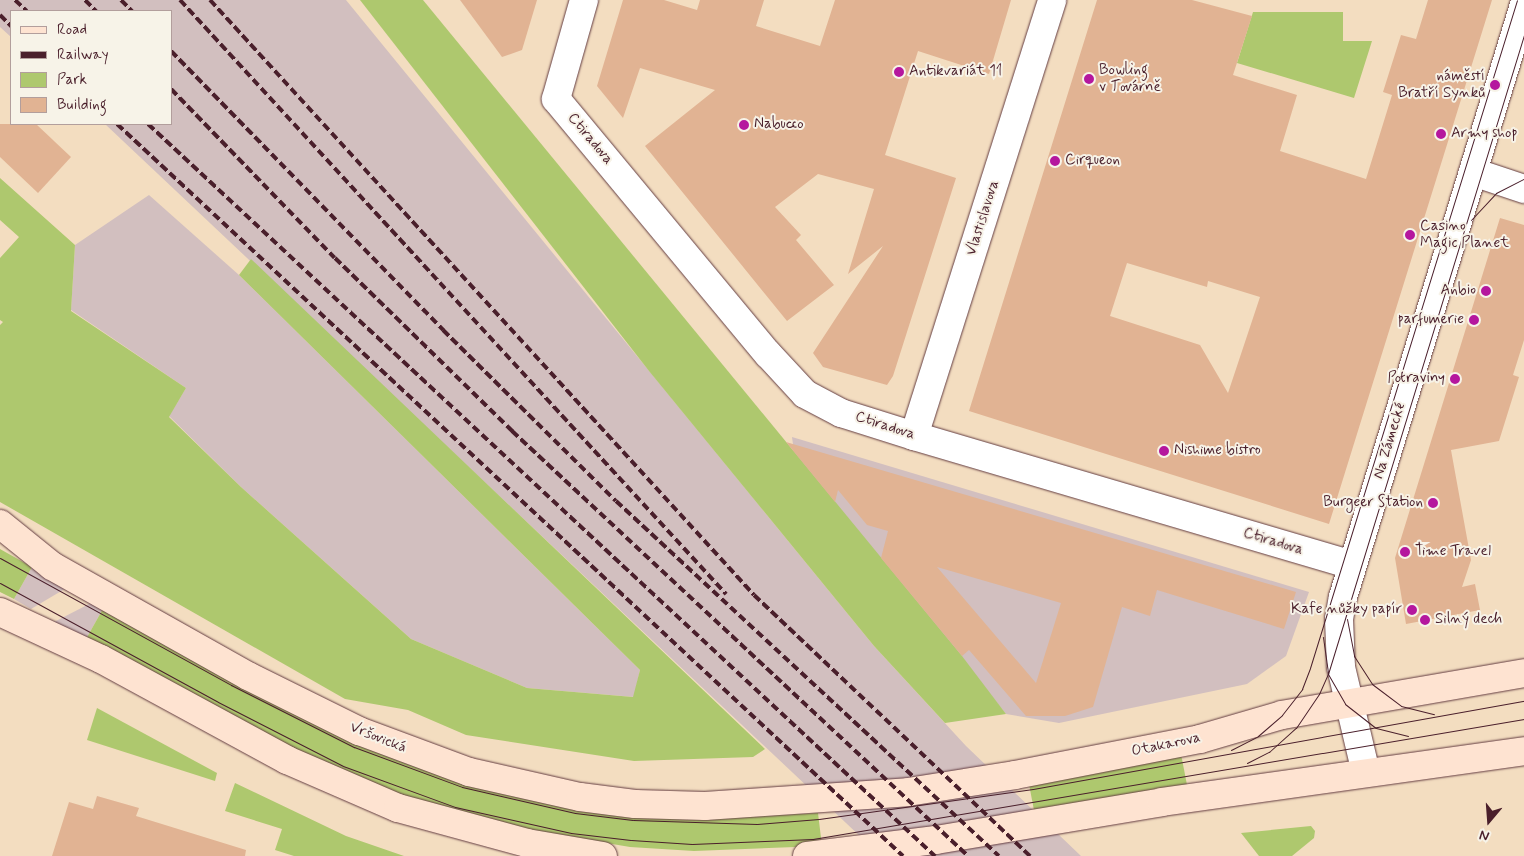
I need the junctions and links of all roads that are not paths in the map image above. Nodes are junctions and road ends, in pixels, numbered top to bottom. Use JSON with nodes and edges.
{"nodes":[{"id":1,"x":584,"y":0,"type":"edge"},
{"id":2,"x":1052,"y":0,"type":"edge"},
{"id":3,"x":1524,"y":5,"type":"edge"},
{"id":4,"x":1473,"y":172,"type":"junction"},
{"id":5,"x":1524,"y":189,"type":"edge"},
{"id":6,"x":914,"y":436,"type":"junction"},
{"id":7,"x":0,"y":524,"type":"edge"},
{"id":8,"x":1351,"y":565,"type":"junction"},
{"id":9,"x":0,"y":612,"type":"edge"},
{"id":10,"x":1524,"y":674,"type":"edge"},
{"id":11,"x":1350,"y":703,"type":"junction"},
{"id":12,"x":1524,"y":752,"type":"edge"},
{"id":13,"x":1366,"y":773,"type":"junction"},
{"id":14,"x":805,"y":801,"type":"joint"},
{"id":15,"x":839,"y":854,"type":"edge"},
{"id":16,"x":603,"y":856,"type":"edge"},
{"id":17,"x":807,"y":856,"type":"edge"}],
"edges":[{"from":1,"to":6,"type":"street","name":"Ctiradova"},
{"from":2,"to":6,"type":"street","name":"Vlastislavova"},
{"from":3,"to":4,"type":"street"},
{"from":4,"to":5,"type":"street"},
{"from":4,"to":8,"type":"street","name":"Na Zámecké"},
{"from":6,"to":8,"type":"street","name":"Ctiradova"},
{"from":7,"to":14,"type":"main road","name":"Vršovická"},
{"from":8,"to":11,"type":"street","name":"Na Zámecké"},
{"from":9,"to":16,"type":"main road"},
{"from":10,"to":11,"type":"main road","name":"Otakarova"},
{"from":11,"to":13,"type":"street","name":"Na Zámecké"},
{"from":11,"to":14,"type":"main road","name":"Otakarova"},
{"from":12,"to":13,"type":"main road"},
{"from":13,"to":15,"type":"main road"},
{"from":15,"to":17,"type":"main road"}]}
